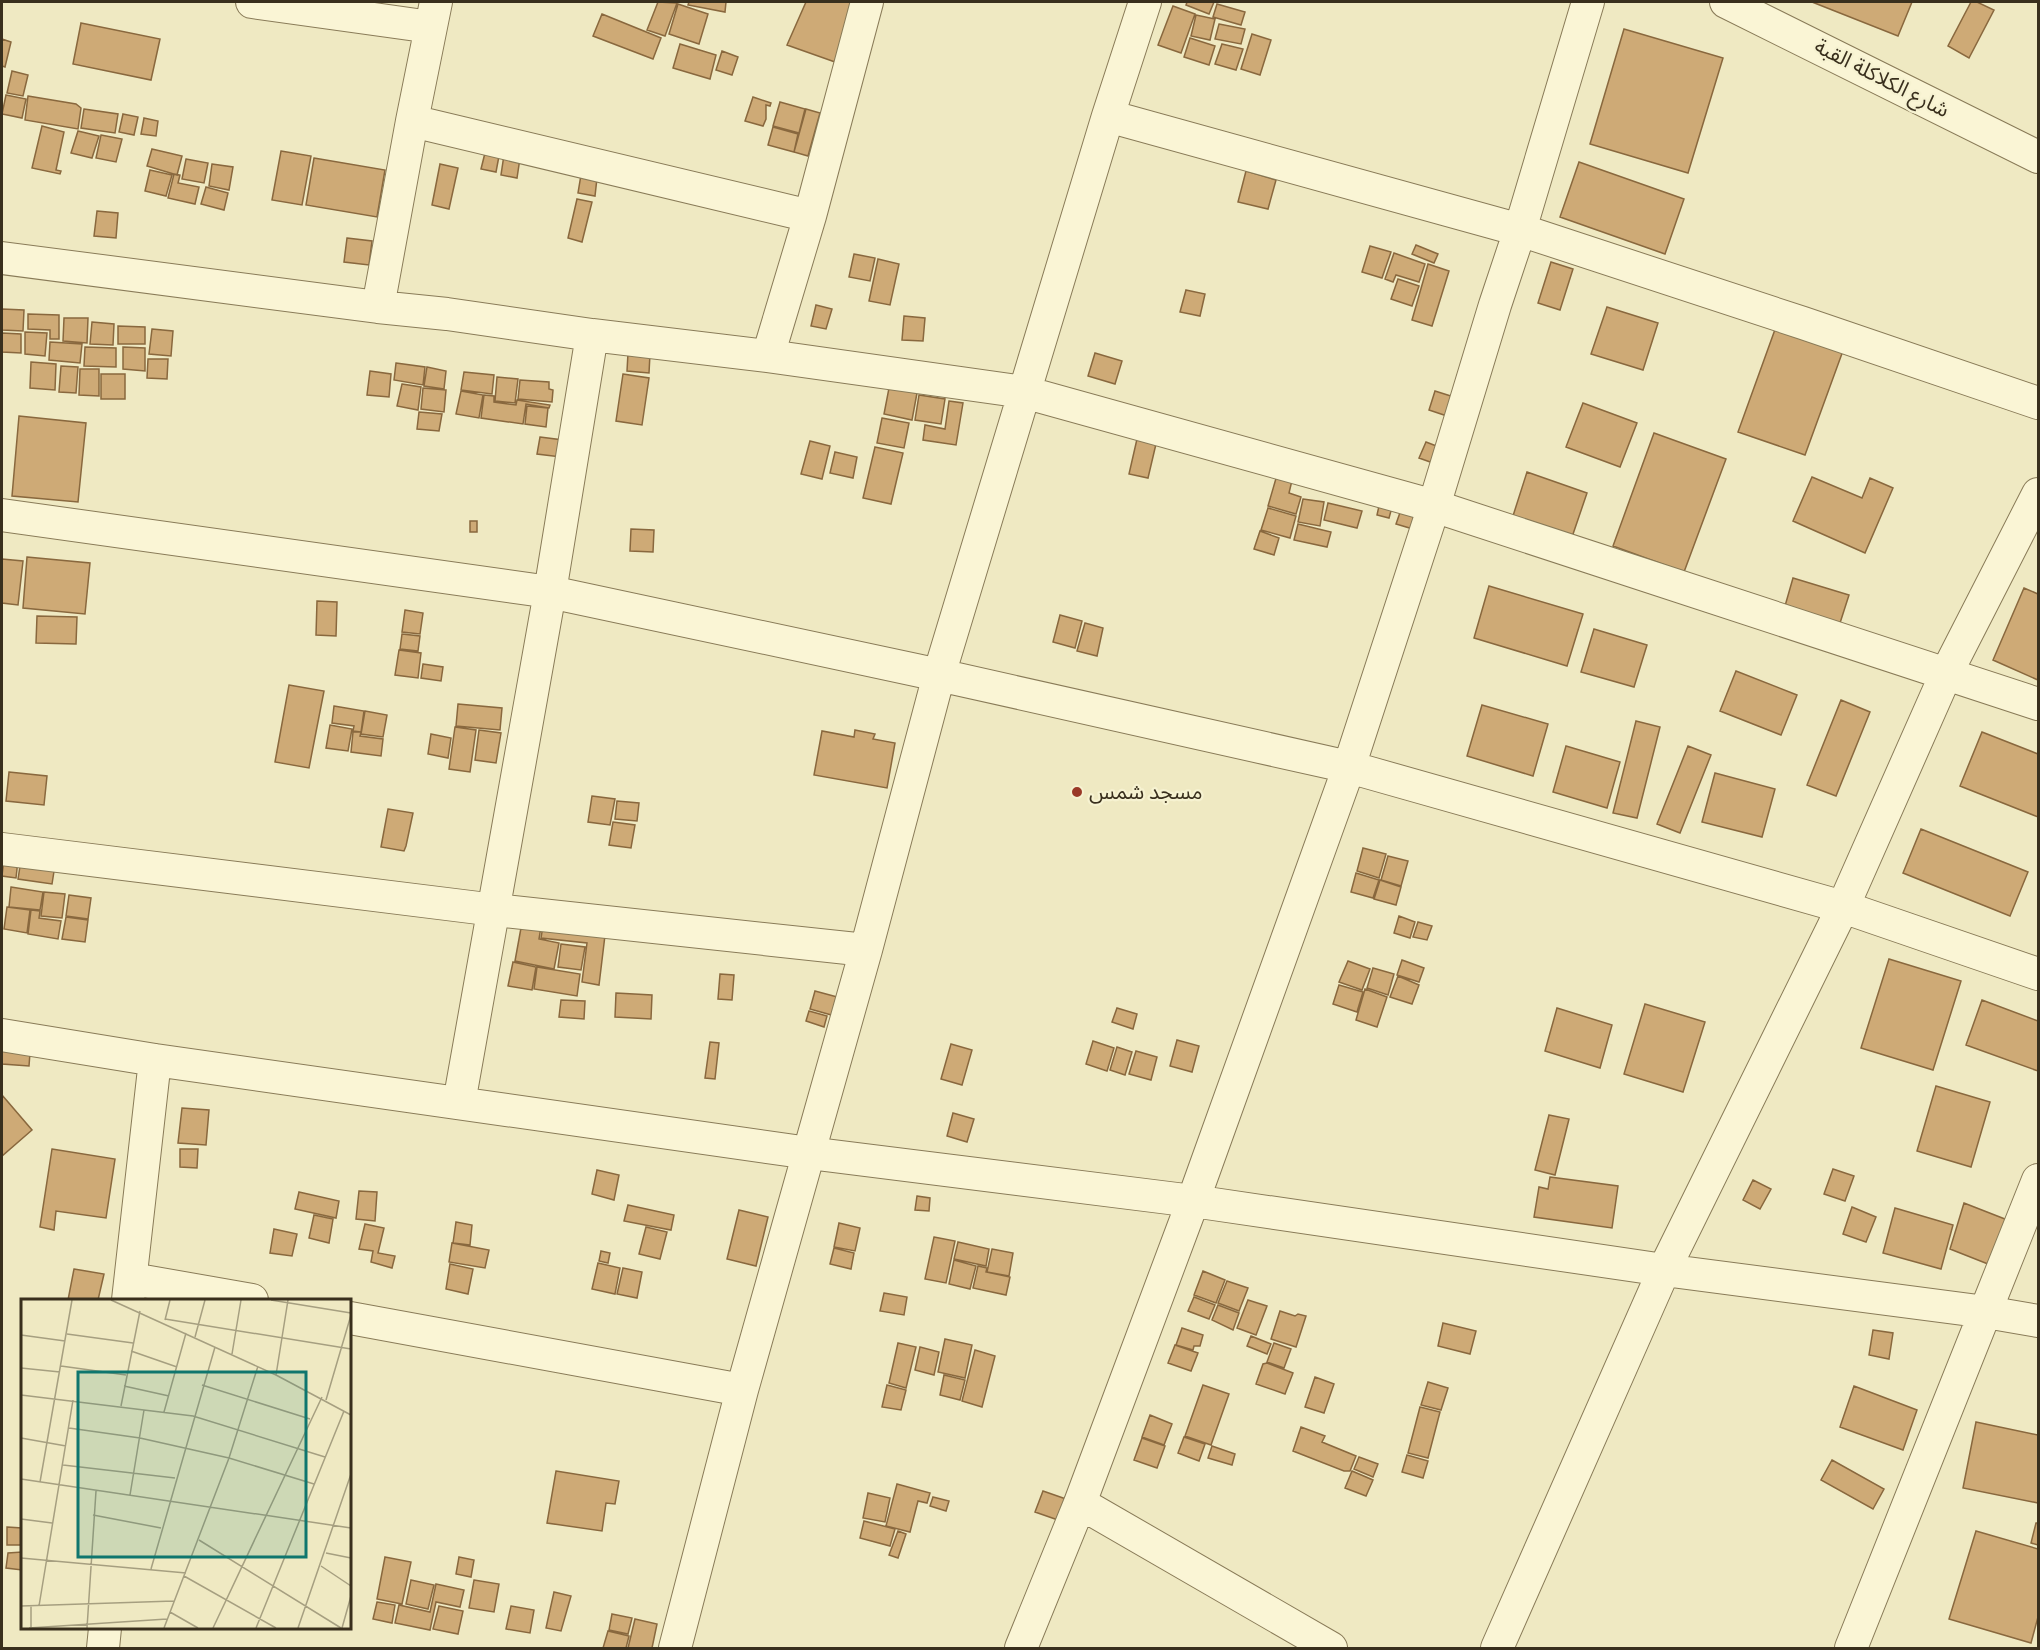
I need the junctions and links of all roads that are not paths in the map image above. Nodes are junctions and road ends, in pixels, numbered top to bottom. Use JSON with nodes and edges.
{"nodes":[{"id":1,"x":252,"y":2,"type":"edge"},
{"id":2,"x":867,"y":2,"type":"edge"},
{"id":3,"x":1145,"y":2,"type":"edge"},
{"id":4,"x":1588,"y":2,"type":"edge"},
{"id":5,"x":1726,"y":2,"type":"edge"},
{"id":6,"x":1773,"y":12,"type":"edge"},
{"id":7,"x":434,"y":14,"type":"edge"},
{"id":8,"x":1108,"y":116,"type":"junction"},
{"id":9,"x":412,"y":121,"type":"junction"},
{"id":10,"x":2038,"y":157,"type":"edge"},
{"id":11,"x":810,"y":216,"type":"junction"},
{"id":12,"x":1520,"y":230,"type":"junction"},
{"id":13,"x":2,"y":258,"type":"edge"},
{"id":14,"x":378,"y":307,"type":"junction"},
{"id":15,"x":592,"y":335,"type":"junction"},
{"id":16,"x":768,"y":356,"type":"junction"},
{"id":17,"x":1024,"y":392,"type":"junction"},
{"id":18,"x":2038,"y":403,"type":"edge"},
{"id":19,"x":2038,"y":494,"type":"edge"},
{"id":20,"x":1434,"y":506,"type":"junction"},
{"id":21,"x":2,"y":515,"type":"edge"},
{"id":22,"x":550,"y":592,"type":"junction"},
{"id":23,"x":1946,"y":674,"type":"junction"},
{"id":24,"x":939,"y":675,"type":"junction"},
{"id":25,"x":2038,"y":704,"type":"edge"},
{"id":26,"x":1349,"y":768,"type":"junction"},
{"id":27,"x":2,"y":849,"type":"edge"},
{"id":28,"x":1843,"y":906,"type":"junction"},
{"id":29,"x":495,"y":910,"type":"junction"},
{"id":30,"x":866,"y":950,"type":"junction"},
{"id":31,"x":2038,"y":974,"type":"edge"},
{"id":32,"x":2,"y":1035,"type":"edge"},
{"id":33,"x":155,"y":1060,"type":"junction"},
{"id":34,"x":459,"y":1103,"type":"junction"},
{"id":35,"x":809,"y":1153,"type":"junction"},
{"id":36,"x":2038,"y":1180,"type":"edge"},
{"id":37,"x":1192,"y":1201,"type":"junction"},
{"id":38,"x":1664,"y":1270,"type":"junction"},
{"id":39,"x":130,"y":1290,"type":"edge"},
{"id":40,"x":240,"y":1299,"type":"edge"},
{"id":41,"x":1986,"y":1312,"type":"junction"},
{"id":42,"x":351,"y":1318,"type":"edge"},
{"id":43,"x":2038,"y":1321,"type":"edge"},
{"id":44,"x":742,"y":1390,"type":"junction"},
{"id":45,"x":1080,"y":1503,"type":"junction"},
{"id":46,"x":105,"y":1629,"type":"edge"},
{"id":47,"x":104,"y":1648,"type":"edge"},
{"id":48,"x":675,"y":1648,"type":"edge"},
{"id":49,"x":1021,"y":1648,"type":"edge"},
{"id":50,"x":1330,"y":1648,"type":"edge"},
{"id":51,"x":1497,"y":1648,"type":"edge"},
{"id":52,"x":1851,"y":1648,"type":"edge"}],
"edges":[{"from":1,"to":7,"type":"street"},
{"from":2,"to":11,"type":"street"},
{"from":3,"to":8,"type":"street"},
{"from":4,"to":12,"type":"street"},
{"from":5,"to":6,"type":"street","name":"شارع الكلاكلة القبة"},
{"from":6,"to":10,"type":"street","name":"شارع الكلاكلة القبة"},
{"from":7,"to":9,"type":"street"},
{"from":8,"to":12,"type":"street"},
{"from":8,"to":17,"type":"street"},
{"from":9,"to":11,"type":"street"},
{"from":9,"to":14,"type":"street"},
{"from":11,"to":16,"type":"street"},
{"from":12,"to":18,"type":"street"},
{"from":12,"to":20,"type":"street"},
{"from":13,"to":14,"type":"street"},
{"from":14,"to":15,"type":"street"},
{"from":15,"to":16,"type":"street"},
{"from":15,"to":22,"type":"street"},
{"from":16,"to":17,"type":"street"},
{"from":17,"to":20,"type":"street"},
{"from":17,"to":24,"type":"street"},
{"from":19,"to":23,"type":"street"},
{"from":20,"to":23,"type":"street"},
{"from":20,"to":26,"type":"street"},
{"from":21,"to":22,"type":"street"},
{"from":22,"to":24,"type":"street"},
{"from":22,"to":29,"type":"street"},
{"from":23,"to":25,"type":"street"},
{"from":23,"to":28,"type":"street"},
{"from":24,"to":26,"type":"street"},
{"from":24,"to":30,"type":"street"},
{"from":26,"to":28,"type":"street"},
{"from":26,"to":37,"type":"street"},
{"from":27,"to":29,"type":"street"},
{"from":28,"to":31,"type":"street"},
{"from":28,"to":38,"type":"street"},
{"from":29,"to":30,"type":"street"},
{"from":29,"to":34,"type":"street"},
{"from":30,"to":35,"type":"street"},
{"from":32,"to":33,"type":"street"},
{"from":33,"to":34,"type":"street"},
{"from":33,"to":39,"type":"street"},
{"from":34,"to":35,"type":"street"},
{"from":35,"to":37,"type":"street"},
{"from":35,"to":44,"type":"street"},
{"from":36,"to":41,"type":"street"},
{"from":37,"to":38,"type":"street"},
{"from":37,"to":45,"type":"street"},
{"from":38,"to":41,"type":"street"},
{"from":38,"to":51,"type":"street"},
{"from":39,"to":40,"type":"street"},
{"from":41,"to":43,"type":"street"},
{"from":41,"to":52,"type":"street"},
{"from":42,"to":44,"type":"street"},
{"from":44,"to":48,"type":"street"},
{"from":45,"to":49,"type":"street"},
{"from":45,"to":50,"type":"street"},
{"from":46,"to":47,"type":"street"}]}
